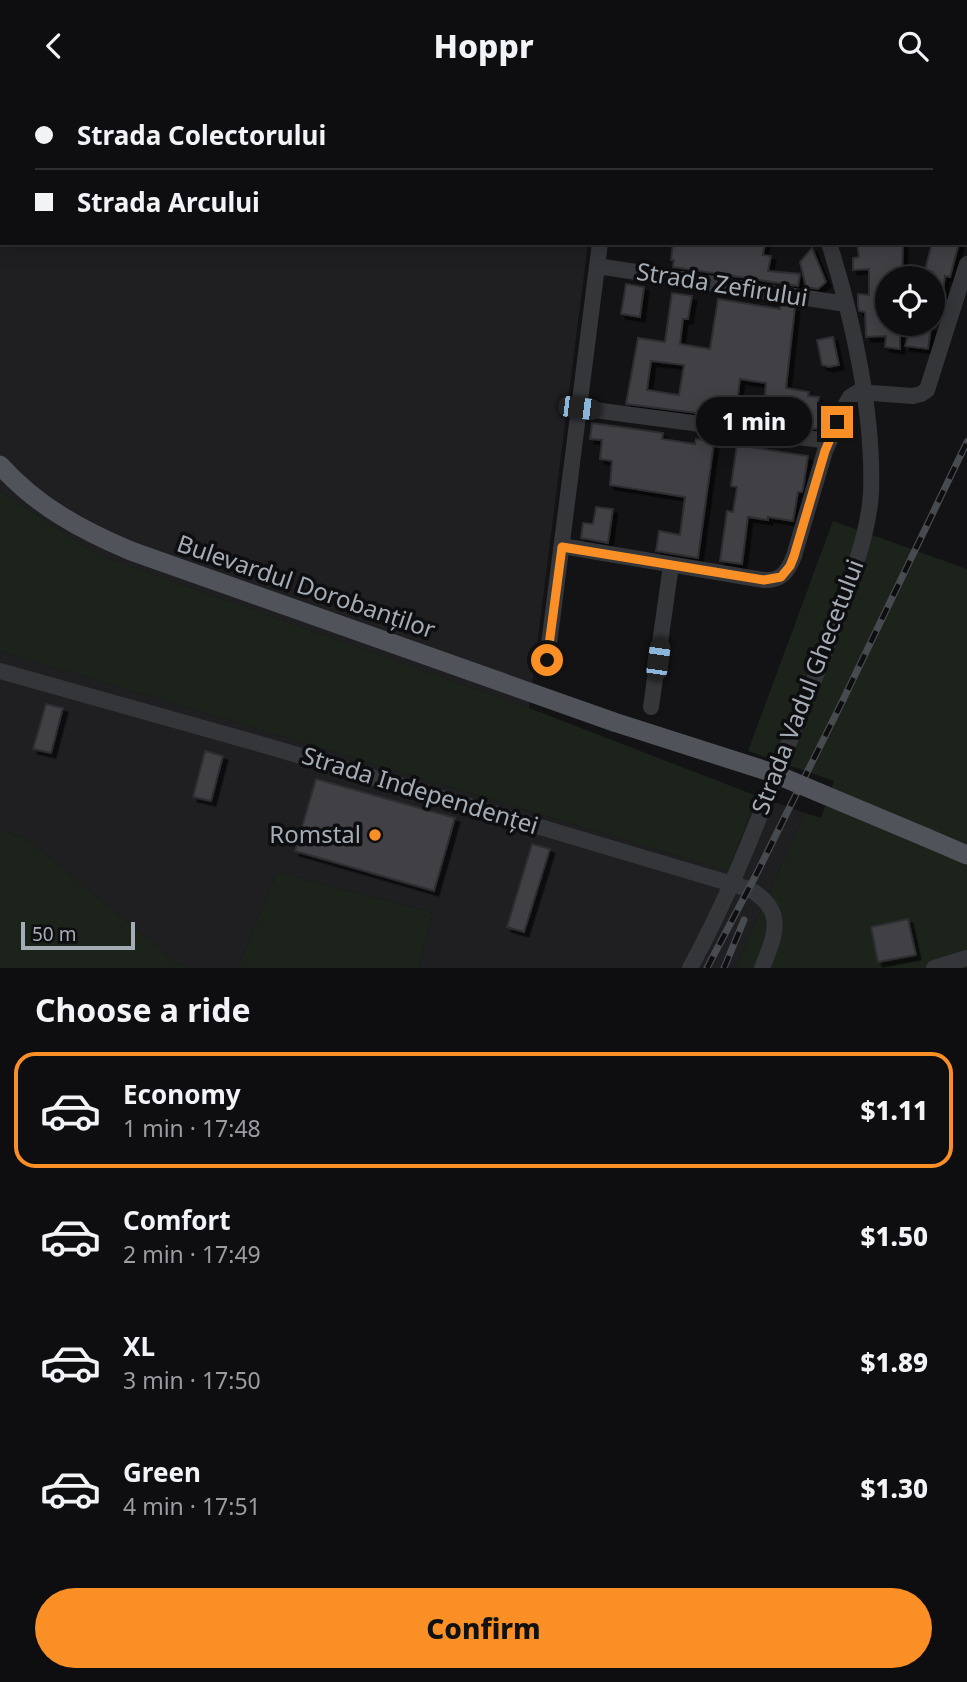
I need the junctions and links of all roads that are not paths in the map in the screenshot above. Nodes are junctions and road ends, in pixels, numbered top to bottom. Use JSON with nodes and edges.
{"nodes":[{"id":1,"x":600,"y":245,"type":"edge"},
{"id":2,"x":830,"y":245,"type":"edge"},
{"id":3,"x":967,"y":264,"type":"edge"},
{"id":4,"x":597,"y":266,"type":"junction"},
{"id":5,"x":846,"y":304,"type":"junction"},
{"id":6,"x":863,"y":393,"type":"junction"},
{"id":7,"x":579,"y":408,"type":"junction"},
{"id":8,"x":829,"y":441,"type":"junction"},
{"id":9,"x":0,"y":465,"type":"edge"},
{"id":10,"x":562,"y":547,"type":"junction"},
{"id":11,"x":671,"y":565,"type":"junction"},
{"id":12,"x":547,"y":660,"type":"dead end"},
{"id":13,"x":0,"y":671,"type":"edge"},
{"id":14,"x":651,"y":707,"type":"dead end"},
{"id":15,"x":967,"y":855,"type":"edge"},
{"id":16,"x":732,"y":884,"type":"junction"},
{"id":17,"x":967,"y":941,"type":"edge"},
{"id":18,"x":962,"y":959,"type":"edge"},
{"id":19,"x":690,"y":968,"type":"edge"},
{"id":20,"x":762,"y":968,"type":"edge"},
{"id":21,"x":934,"y":968,"type":"edge"}],
"edges":[{"from":1,"to":4,"type":"street"},
{"from":2,"to":5,"type":"street","name":"Strada Vadul Ghecetului"},
{"from":3,"to":6,"type":"street"},
{"from":4,"to":5,"type":"street","name":"Strada Zefirului"},
{"from":4,"to":7,"type":"street"},
{"from":5,"to":6,"type":"street","name":"Strada Vadul Ghecetului"},
{"from":6,"to":8,"type":"street"},
{"from":6,"to":16,"type":"street","name":"Strada Vadul Ghecetului"},
{"from":7,"to":8,"type":"street"},
{"from":7,"to":10,"type":"street"},
{"from":8,"to":11,"type":"street"},
{"from":9,"to":15,"type":"main road","name":"Bulevardul Dorobanților","bridge":true},
{"from":10,"to":11,"type":"street"},
{"from":10,"to":12,"type":"street"},
{"from":11,"to":14,"type":"street"},
{"from":13,"to":16,"type":"street","name":"Strada Independenței"},
{"from":16,"to":19,"type":"street","name":"Strada Vadul Ghecetului"},
{"from":16,"to":20,"type":"street","name":"Strada Independenței"},
{"from":17,"to":18,"type":"street"},
{"from":18,"to":21,"type":"street"}]}
